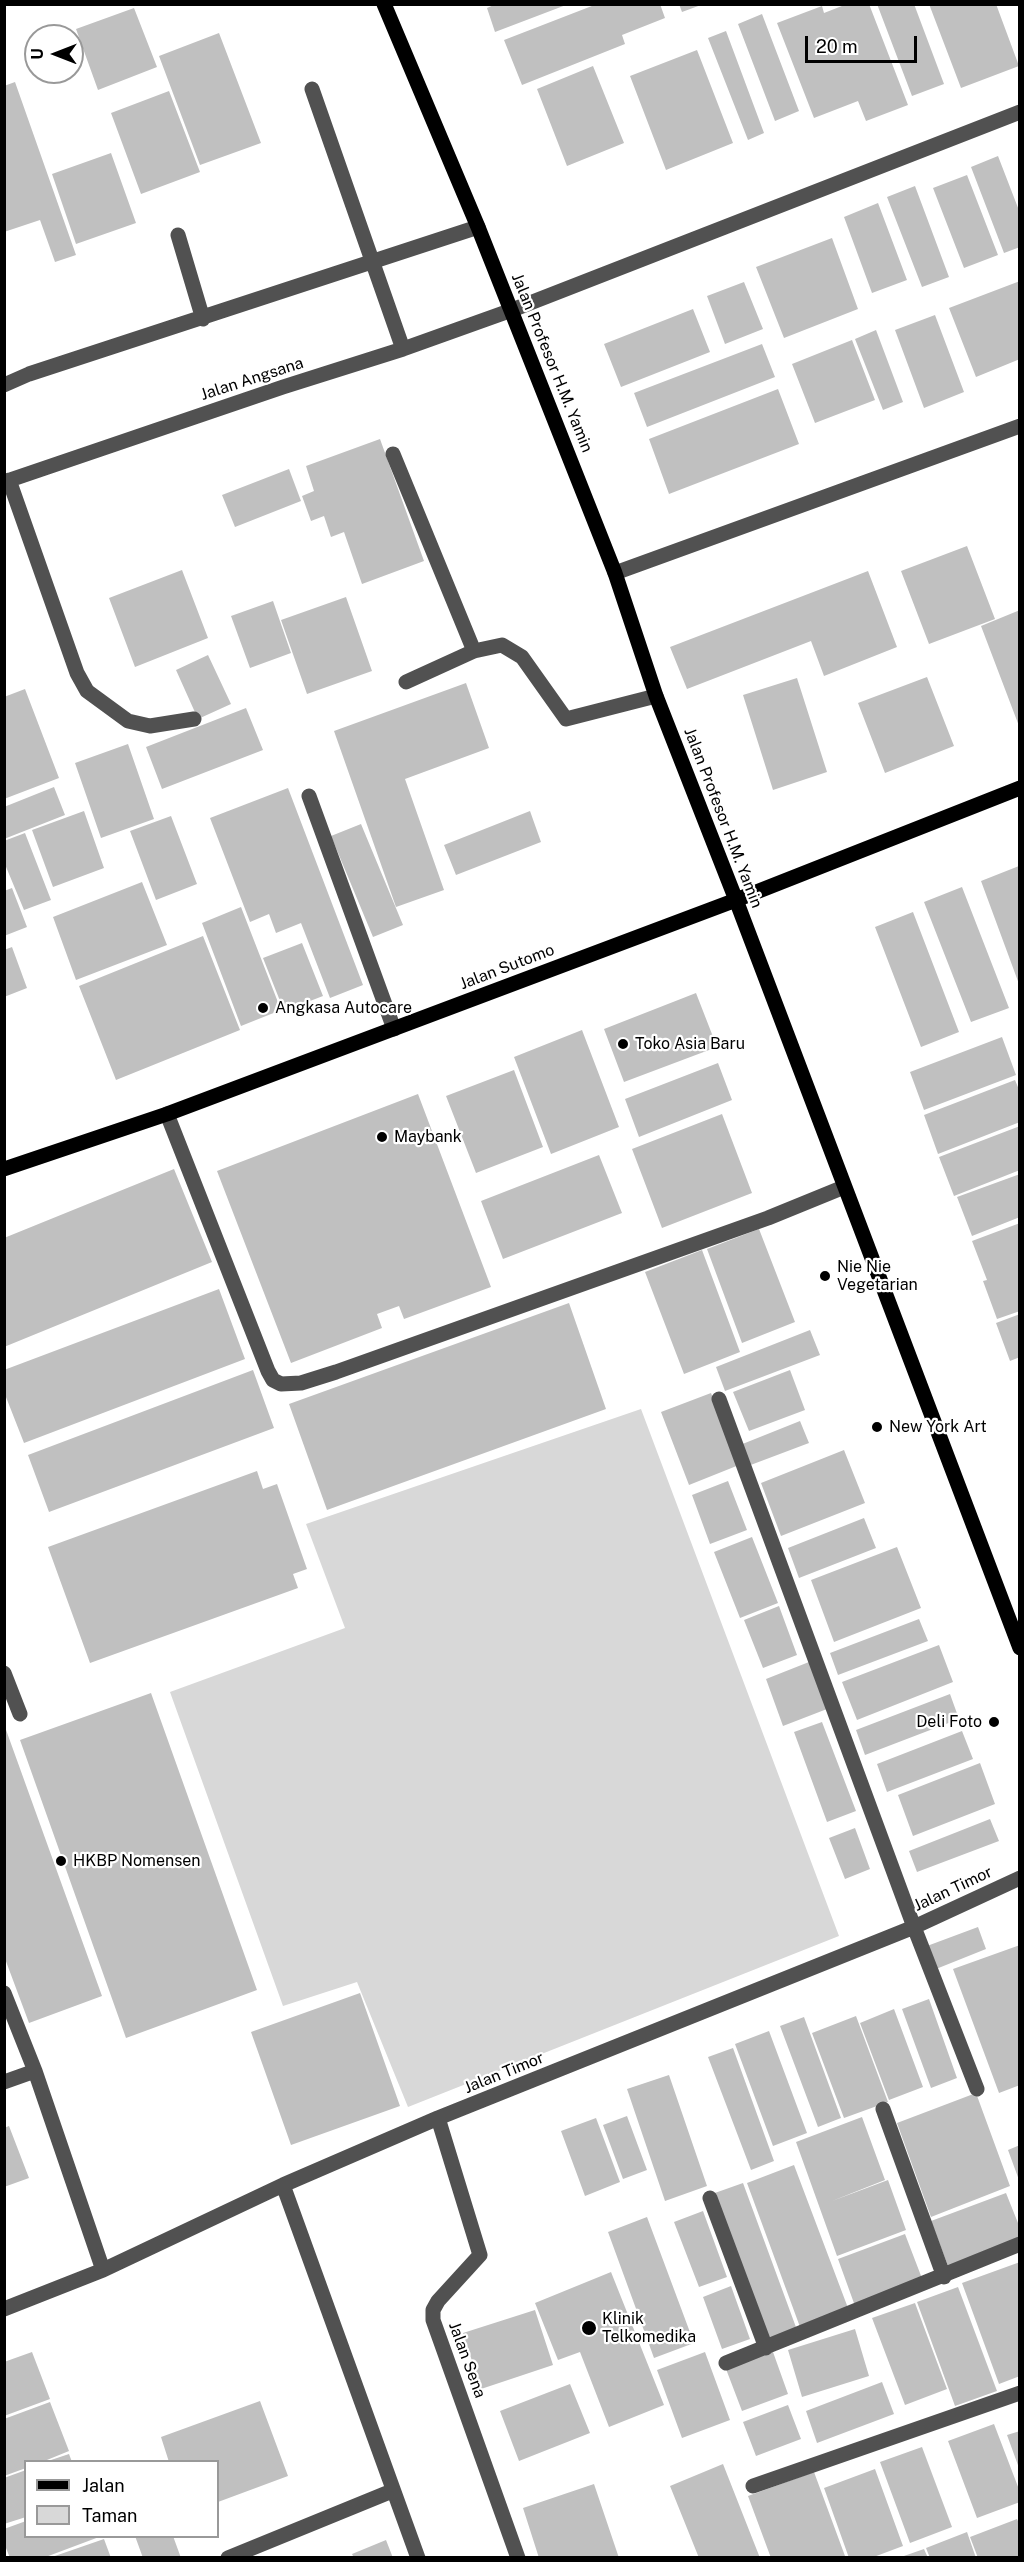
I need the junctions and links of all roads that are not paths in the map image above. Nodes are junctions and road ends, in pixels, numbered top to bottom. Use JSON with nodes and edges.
{"nodes":[{"id":1,"x":384,"y":4,"type":"edge"},
{"id":2,"x":312,"y":89,"type":"dead end"},
{"id":3,"x":1020,"y":112,"type":"edge"},
{"id":4,"x":478,"y":227,"type":"junction"},
{"id":5,"x":178,"y":235,"type":"dead end"},
{"id":6,"x":374,"y":263,"type":"junction"},
{"id":7,"x":512,"y":310,"type":"junction"},
{"id":8,"x":203,"y":319,"type":"junction"},
{"id":9,"x":403,"y":349,"type":"junction"},
{"id":10,"x":4,"y":385,"type":"edge"},
{"id":11,"x":1020,"y":426,"type":"edge"},
{"id":12,"x":393,"y":454,"type":"dead end"},
{"id":13,"x":7,"y":481,"type":"edge"},
{"id":14,"x":615,"y":573,"type":"junction"},
{"id":15,"x":474,"y":651,"type":"junction"},
{"id":16,"x":406,"y":682,"type":"dead end"},
{"id":17,"x":656,"y":696,"type":"junction"},
{"id":18,"x":194,"y":720,"type":"dead end"},
{"id":19,"x":1020,"y":788,"type":"edge"},
{"id":20,"x":309,"y":796,"type":"dead end"},
{"id":21,"x":736,"y":900,"type":"junction"},
{"id":22,"x":394,"y":1029,"type":"junction"},
{"id":23,"x":167,"y":1114,"type":"junction"},
{"id":24,"x":4,"y":1169,"type":"edge"},
{"id":25,"x":844,"y":1187,"type":"junction"},
{"id":26,"x":719,"y":1400,"type":"dead end"},
{"id":27,"x":1020,"y":1648,"type":"edge"},
{"id":28,"x":4,"y":1673,"type":"edge"},
{"id":29,"x":20,"y":1714,"type":"dead end"},
{"id":30,"x":1020,"y":1878,"type":"edge"},
{"id":31,"x":914,"y":1928,"type":"junction"},
{"id":32,"x":4,"y":1993,"type":"edge"},
{"id":33,"x":35,"y":2071,"type":"junction"},
{"id":34,"x":4,"y":2082,"type":"edge"},
{"id":35,"x":977,"y":2089,"type":"dead end"},
{"id":36,"x":883,"y":2109,"type":"dead end"},
{"id":37,"x":438,"y":2118,"type":"junction"},
{"id":38,"x":283,"y":2185,"type":"junction"},
{"id":39,"x":710,"y":2198,"type":"dead end"},
{"id":40,"x":1020,"y":2244,"type":"edge"},
{"id":41,"x":103,"y":2270,"type":"junction"},
{"id":42,"x":944,"y":2277,"type":"junction"},
{"id":43,"x":4,"y":2309,"type":"edge"},
{"id":44,"x":766,"y":2348,"type":"junction"},
{"id":45,"x":726,"y":2363,"type":"dead end"},
{"id":46,"x":1020,"y":2393,"type":"edge"},
{"id":47,"x":753,"y":2486,"type":"dead end"},
{"id":48,"x":392,"y":2491,"type":"junction"},
{"id":49,"x":228,"y":2558,"type":"edge"},
{"id":50,"x":418,"y":2558,"type":"edge"},
{"id":51,"x":518,"y":2558,"type":"edge"}],
"edges":[{"from":1,"to":4,"type":"main road","name":"Jalan Profesor H.M. Yamin"},
{"from":2,"to":6,"type":"street"},
{"from":3,"to":7,"type":"street","name":"Jalan Angsana"},
{"from":4,"to":6,"type":"street"},
{"from":4,"to":7,"type":"main road","name":"Jalan Profesor H.M. Yamin"},
{"from":5,"to":8,"type":"street"},
{"from":6,"to":8,"type":"street"},
{"from":6,"to":9,"type":"street"},
{"from":7,"to":9,"type":"street","name":"Jalan Angsana"},
{"from":7,"to":14,"type":"main road","name":"Jalan Profesor H.M. Yamin"},
{"from":8,"to":10,"type":"street"},
{"from":9,"to":13,"type":"street","name":"Jalan Angsana"},
{"from":11,"to":14,"type":"street"},
{"from":12,"to":15,"type":"street"},
{"from":13,"to":18,"type":"street"},
{"from":14,"to":17,"type":"main road","name":"Jalan Profesor H.M. Yamin"},
{"from":15,"to":16,"type":"street"},
{"from":15,"to":17,"type":"street"},
{"from":17,"to":21,"type":"main road","name":"Jalan Profesor H.M. Yamin"},
{"from":19,"to":21,"type":"main road","name":"Jalan Sutomo"},
{"from":20,"to":22,"type":"street"},
{"from":21,"to":22,"type":"main road","name":"Jalan Sutomo"},
{"from":21,"to":25,"type":"main road","name":"Jalan Profesor H.M. Yamin"},
{"from":22,"to":23,"type":"main road","name":"Jalan Sutomo"},
{"from":23,"to":24,"type":"main road","name":"Jalan Sutomo"},
{"from":23,"to":25,"type":"street"},
{"from":25,"to":27,"type":"main road","name":"Jalan Profesor H.M. Yamin"},
{"from":26,"to":31,"type":"street"},
{"from":28,"to":29,"type":"street"},
{"from":30,"to":31,"type":"street","name":"Jalan Timor"},
{"from":31,"to":35,"type":"street"},
{"from":31,"to":37,"type":"street","name":"Jalan Timor"},
{"from":32,"to":33,"type":"street"},
{"from":33,"to":34,"type":"street"},
{"from":33,"to":41,"type":"street"},
{"from":36,"to":42,"type":"street"},
{"from":37,"to":38,"type":"street","name":"Jalan Timor"},
{"from":37,"to":51,"type":"street","name":"Jalan Sena"},
{"from":38,"to":41,"type":"street","name":"Jalan Timor"},
{"from":38,"to":48,"type":"street"},
{"from":39,"to":44,"type":"street"},
{"from":40,"to":42,"type":"street"},
{"from":41,"to":43,"type":"street","name":"Jalan Timor"},
{"from":42,"to":44,"type":"street"},
{"from":44,"to":45,"type":"street"},
{"from":46,"to":47,"type":"street"},
{"from":48,"to":49,"type":"street"},
{"from":48,"to":50,"type":"street"}]}
